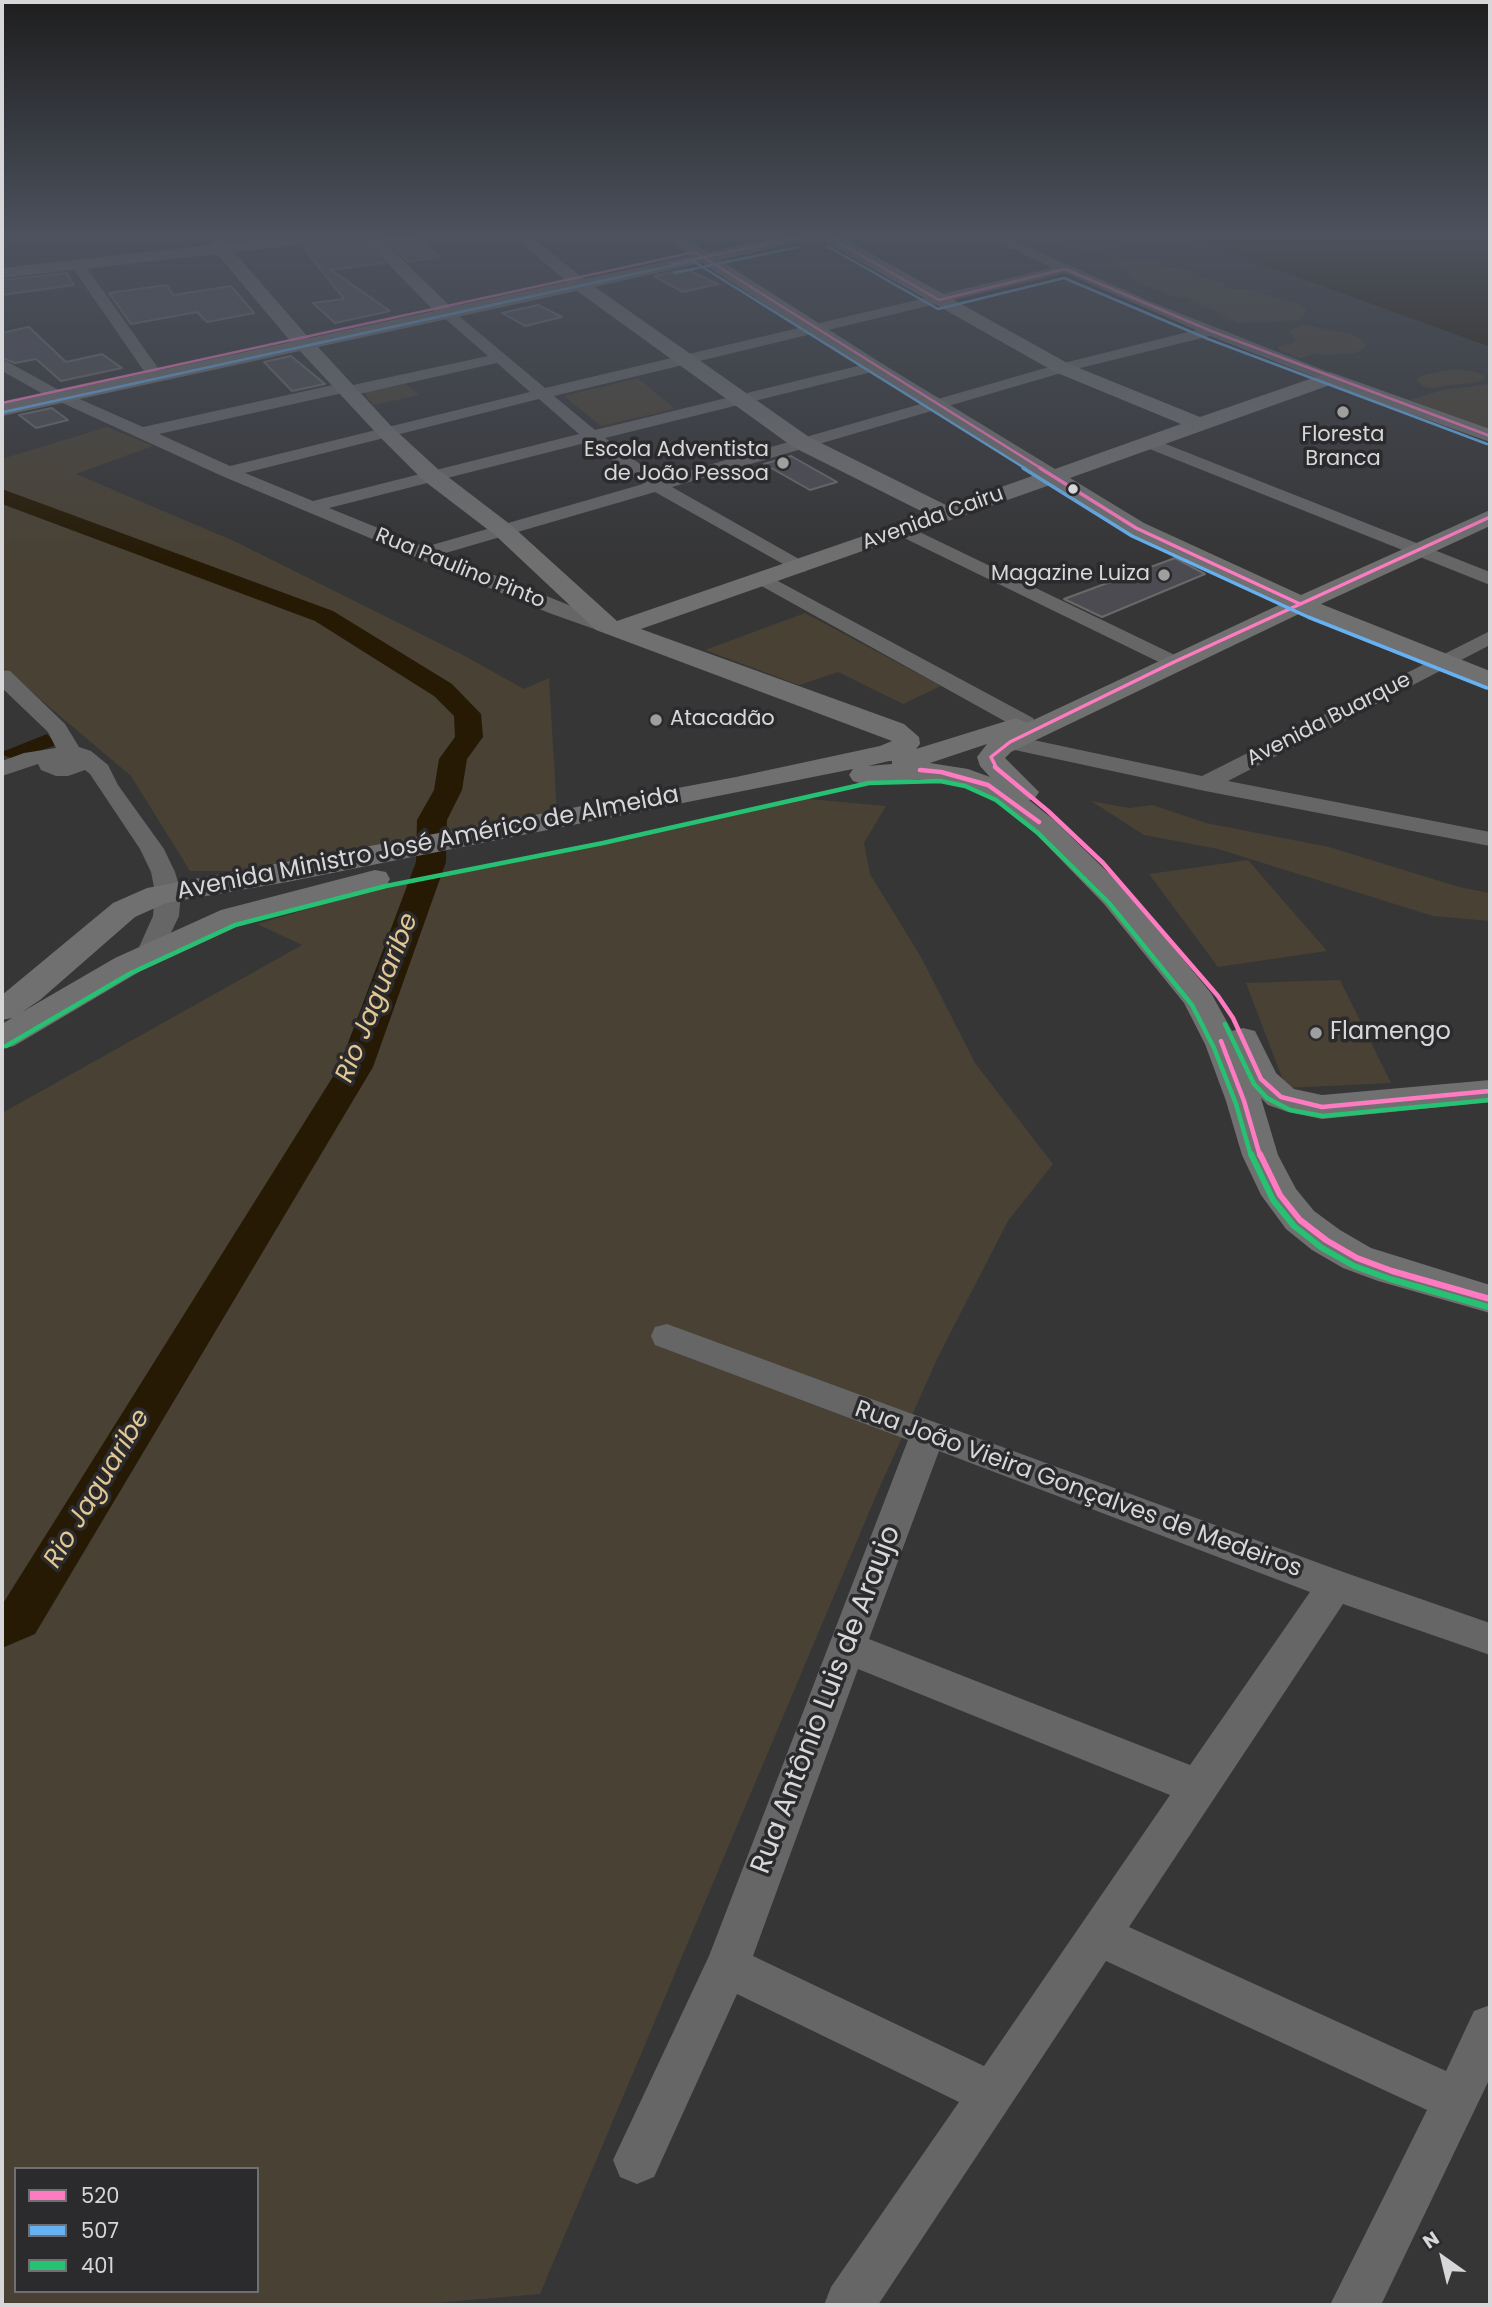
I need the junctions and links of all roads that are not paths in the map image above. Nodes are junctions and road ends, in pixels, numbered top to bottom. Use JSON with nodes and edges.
{"nodes":[{"id":1,"x":135,"y":346,"type":"edge"},
{"id":2,"x":278,"y":346,"type":"edge"},
{"id":3,"x":281,"y":346,"type":"edge"},
{"id":4,"x":306,"y":346,"type":"edge"},
{"id":5,"x":485,"y":346,"type":"edge"},
{"id":6,"x":664,"y":346,"type":"edge"},
{"id":7,"x":745,"y":346,"type":"edge"},
{"id":8,"x":841,"y":346,"type":"edge"},
{"id":9,"x":1022,"y":346,"type":"edge"},
{"id":10,"x":1152,"y":346,"type":"edge"},
{"id":11,"x":1249,"y":346,"type":"edge"},
{"id":12,"x":499,"y":358,"type":"junction"},
{"id":13,"x":683,"y":360,"type":"junction"},
{"id":14,"x":2,"y":365,"type":"edge"},
{"id":15,"x":874,"y":367,"type":"junction"},
{"id":16,"x":1062,"y":368,"type":"junction"},
{"id":17,"x":152,"y":370,"type":"junction"},
{"id":18,"x":1330,"y":377,"type":"junction"},
{"id":19,"x":348,"y":389,"type":"junction"},
{"id":20,"x":57,"y":395,"type":"junction"},
{"id":21,"x":542,"y":395,"type":"junction"},
{"id":22,"x":739,"y":400,"type":"junction"},
{"id":23,"x":2,"y":403,"type":"edge"},
{"id":24,"x":936,"y":404,"type":"junction"},
{"id":25,"x":2,"y":410,"type":"edge"},
{"id":26,"x":1199,"y":424,"type":"junction"},
{"id":27,"x":386,"y":431,"type":"junction"},
{"id":28,"x":141,"y":433,"type":"junction"},
{"id":29,"x":591,"y":435,"type":"junction"},
{"id":30,"x":1490,"y":436,"type":"edge"},
{"id":31,"x":801,"y":442,"type":"junction"},
{"id":32,"x":1148,"y":442,"type":"junction"},
{"id":33,"x":228,"y":472,"type":"junction"},
{"id":34,"x":431,"y":475,"type":"junction"},
{"id":35,"x":1050,"y":476,"type":"junction"},
{"id":36,"x":656,"y":485,"type":"junction"},
{"id":37,"x":311,"y":507,"type":"junction"},
{"id":38,"x":945,"y":514,"type":"junction"},
{"id":39,"x":1490,"y":517,"type":"edge"},
{"id":40,"x":503,"y":530,"type":"junction"},
{"id":41,"x":903,"y":530,"type":"junction"},
{"id":42,"x":1417,"y":550,"type":"junction"},
{"id":43,"x":422,"y":554,"type":"junction"},
{"id":44,"x":799,"y":567,"type":"junction"},
{"id":45,"x":763,"y":579,"type":"junction"},
{"id":46,"x":1490,"y":579,"type":"edge"},
{"id":47,"x":1300,"y":604,"type":"junction"},
{"id":48,"x":584,"y":606,"type":"junction"},
{"id":49,"x":556,"y":609,"type":"junction"},
{"id":50,"x":614,"y":630,"type":"junction"},
{"id":51,"x":1490,"y":637,"type":"edge"},
{"id":52,"x":1444,"y":661,"type":"junction"},
{"id":53,"x":1174,"y":662,"type":"junction"},
{"id":54,"x":2,"y":676,"type":"edge"},
{"id":55,"x":1490,"y":680,"type":"edge"},
{"id":56,"x":1009,"y":743,"type":"junction"},
{"id":57,"x":889,"y":753,"type":"joint"},
{"id":58,"x":65,"y":760,"type":"junction"},
{"id":59,"x":8,"y":765,"type":"edge"},
{"id":60,"x":868,"y":774,"type":"junction"},
{"id":61,"x":1205,"y":784,"type":"junction"},
{"id":62,"x":595,"y":825,"type":"junction"},
{"id":63,"x":1490,"y":839,"type":"edge"},
{"id":64,"x":380,"y":866,"type":"junction"},
{"id":65,"x":166,"y":882,"type":"junction"},
{"id":66,"x":210,"y":885,"type":"junction"},
{"id":67,"x":232,"y":917,"type":"junction"},
{"id":68,"x":138,"y":959,"type":"junction"},
{"id":69,"x":45,"y":979,"type":"junction"},
{"id":70,"x":2,"y":1010,"type":"edge"},
{"id":71,"x":2,"y":1038,"type":"edge"},
{"id":72,"x":1490,"y":1091,"type":"edge"},
{"id":73,"x":1322,"y":1107,"type":"junction"},
{"id":74,"x":1260,"y":1155,"type":"junction"},
{"id":75,"x":1490,"y":1298,"type":"edge"},
{"id":76,"x":667,"y":1336,"type":"dead end"},
{"id":77,"x":928,"y":1433,"type":"junction"},
{"id":78,"x":1335,"y":1585,"type":"junction"},
{"id":79,"x":1490,"y":1639,"type":"edge"},
{"id":80,"x":846,"y":1647,"type":"junction"},
{"id":81,"x":1197,"y":1787,"type":"junction"},
{"id":82,"x":1098,"y":1936,"type":"junction"},
{"id":83,"x":727,"y":1966,"type":"junction"},
{"id":84,"x":1490,"y":2027,"type":"edge"},
{"id":85,"x":993,"y":2094,"type":"junction"},
{"id":86,"x":1457,"y":2100,"type":"junction"},
{"id":87,"x":637,"y":2161,"type":"dead end"},
{"id":88,"x":850,"y":2303,"type":"edge"},
{"id":89,"x":1354,"y":2305,"type":"edge"}],
"edges":[{"from":1,"to":17,"type":"street"},
{"from":2,"to":17,"type":"main road"},
{"from":3,"to":20,"type":"main road"},
{"from":4,"to":19,"type":"main road"},
{"from":5,"to":12,"type":"street"},
{"from":6,"to":13,"type":"main road"},
{"from":7,"to":13,"type":"street"},
{"from":8,"to":15,"type":"main road"},
{"from":9,"to":16,"type":"main road"},
{"from":10,"to":16,"type":"street"},
{"from":11,"to":18,"type":"street"},
{"from":12,"to":19,"type":"street"},
{"from":12,"to":21,"type":"street"},
{"from":13,"to":21,"type":"street"},
{"from":13,"to":22,"type":"main road"},
{"from":14,"to":20,"type":"street","name":"Rua Paulino Pinto"},
{"from":15,"to":22,"type":"street"},
{"from":15,"to":24,"type":"main road"},
{"from":16,"to":24,"type":"street"},
{"from":16,"to":26,"type":"main road"},
{"from":17,"to":20,"type":"main road"},
{"from":18,"to":26,"type":"main road","name":"Avenida Cairu"},
{"from":18,"to":30,"type":"main road"},
{"from":19,"to":27,"type":"main road"},
{"from":19,"to":28,"type":"street"},
{"from":20,"to":23,"type":"main road"},
{"from":20,"to":25,"type":"main road"},
{"from":20,"to":28,"type":"street","name":"Rua Paulino Pinto"},
{"from":21,"to":27,"type":"street"},
{"from":21,"to":29,"type":"street"},
{"from":22,"to":29,"type":"street"},
{"from":22,"to":31,"type":"main road"},
{"from":24,"to":31,"type":"street"},
{"from":24,"to":35,"type":"main road"},
{"from":26,"to":32,"type":"main road","name":"Avenida Cairu"},
{"from":27,"to":33,"type":"street"},
{"from":27,"to":34,"type":"main road"},
{"from":28,"to":33,"type":"street","name":"Rua Paulino Pinto"},
{"from":29,"to":34,"type":"street"},
{"from":29,"to":36,"type":"street"},
{"from":31,"to":36,"type":"street"},
{"from":31,"to":38,"type":"main road"},
{"from":32,"to":35,"type":"main road","name":"Avenida Cairu"},
{"from":32,"to":42,"type":"street"},
{"from":33,"to":37,"type":"street","name":"Rua Paulino Pinto"},
{"from":34,"to":37,"type":"street"},
{"from":34,"to":40,"type":"main road"},
{"from":35,"to":38,"type":"main road","name":"Avenida Cairu"},
{"from":35,"to":47,"type":"main road"},
{"from":36,"to":40,"type":"street"},
{"from":36,"to":44,"type":"street"},
{"from":37,"to":43,"type":"street","name":"Rua Paulino Pinto"},
{"from":38,"to":41,"type":"main road","name":"Avenida Cairu"},
{"from":39,"to":42,"type":"main road"},
{"from":40,"to":43,"type":"street"},
{"from":40,"to":48,"type":"main road"},
{"from":41,"to":44,"type":"main road","name":"Avenida Cairu"},
{"from":41,"to":53,"type":"street"},
{"from":42,"to":46,"type":"street"},
{"from":42,"to":47,"type":"main road"},
{"from":43,"to":49,"type":"street","name":"Rua Paulino Pinto"},
{"from":44,"to":45,"type":"main road","name":"Avenida Cairu"},
{"from":45,"to":50,"type":"main road","name":"Avenida Cairu"},
{"from":45,"to":56,"type":"street"},
{"from":47,"to":52,"type":"main road"},
{"from":47,"to":53,"type":"main road"},
{"from":48,"to":49,"type":"main road"},
{"from":48,"to":50,"type":"main road"},
{"from":49,"to":50,"type":"street","name":"Rua Paulino Pinto"},
{"from":50,"to":57,"type":"main road","name":"Rua Paulino Pinto"},
{"from":51,"to":52,"type":"street","name":"Avenida Buarque"},
{"from":52,"to":55,"type":"main road"},
{"from":52,"to":61,"type":"street","name":"Avenida Buarque"},
{"from":53,"to":56,"type":"main road"},
{"from":54,"to":58,"type":"street"},
{"from":56,"to":60,"type":"main road"},
{"from":56,"to":61,"type":"street"},
{"from":56,"to":73,"type":"main road"},
{"from":57,"to":62,"type":"main road","name":"Avenida Ministro José Américo de Almeida"},
{"from":58,"to":59,"type":"street"},
{"from":58,"to":65,"type":"street"},
{"from":60,"to":62,"type":"main road","name":"Avenida Ministro José Américo de Almeida"},
{"from":60,"to":74,"type":"main road","name":"Avenida Ministro José Américo de Almeida"},
{"from":61,"to":63,"type":"street"},
{"from":62,"to":64,"type":"main road","name":"Avenida Ministro José Américo de Almeida"},
{"from":64,"to":66,"type":"main road","name":"Avenida Ministro José Américo de Almeida"},
{"from":64,"to":67,"type":"main road","name":"Avenida Ministro José Américo de Almeida"},
{"from":65,"to":66,"type":"main road","name":"Avenida Ministro José Américo de Almeida"},
{"from":65,"to":68,"type":"street"},
{"from":65,"to":69,"type":"main road","name":"Avenida Ministro José Américo de Almeida"},
{"from":66,"to":67,"type":"main road"},
{"from":67,"to":68,"type":"main road","name":"Avenida Ministro José Américo de Almeida"},
{"from":68,"to":69,"type":"main road"},
{"from":68,"to":71,"type":"main road","name":"Avenida Ministro José Américo de Almeida"},
{"from":69,"to":70,"type":"main road","name":"Avenida Ministro José Américo de Almeida"},
{"from":72,"to":73,"type":"main road"},
{"from":73,"to":74,"type":"main road"},
{"from":74,"to":75,"type":"main road","name":"Avenida Ministro José Américo de Almeida"},
{"from":76,"to":77,"type":"street","name":"Rua João Vieira Gonçalves de Medeiros"},
{"from":77,"to":78,"type":"street","name":"Rua João Vieira Gonçalves de Medeiros"},
{"from":77,"to":80,"type":"street","name":"Rua Antônio Luis de Araujo"},
{"from":78,"to":79,"type":"street","name":"Rua João Vieira Gonçalves de Medeiros"},
{"from":78,"to":81,"type":"street"},
{"from":80,"to":81,"type":"street"},
{"from":80,"to":83,"type":"street","name":"Rua Antônio Luis de Araujo"},
{"from":81,"to":82,"type":"street"},
{"from":82,"to":85,"type":"street"},
{"from":82,"to":86,"type":"street"},
{"from":83,"to":85,"type":"street"},
{"from":83,"to":87,"type":"street","name":"Rua Antônio Luis de Araujo"},
{"from":84,"to":86,"type":"street"},
{"from":85,"to":88,"type":"street"},
{"from":86,"to":89,"type":"street"}]}
